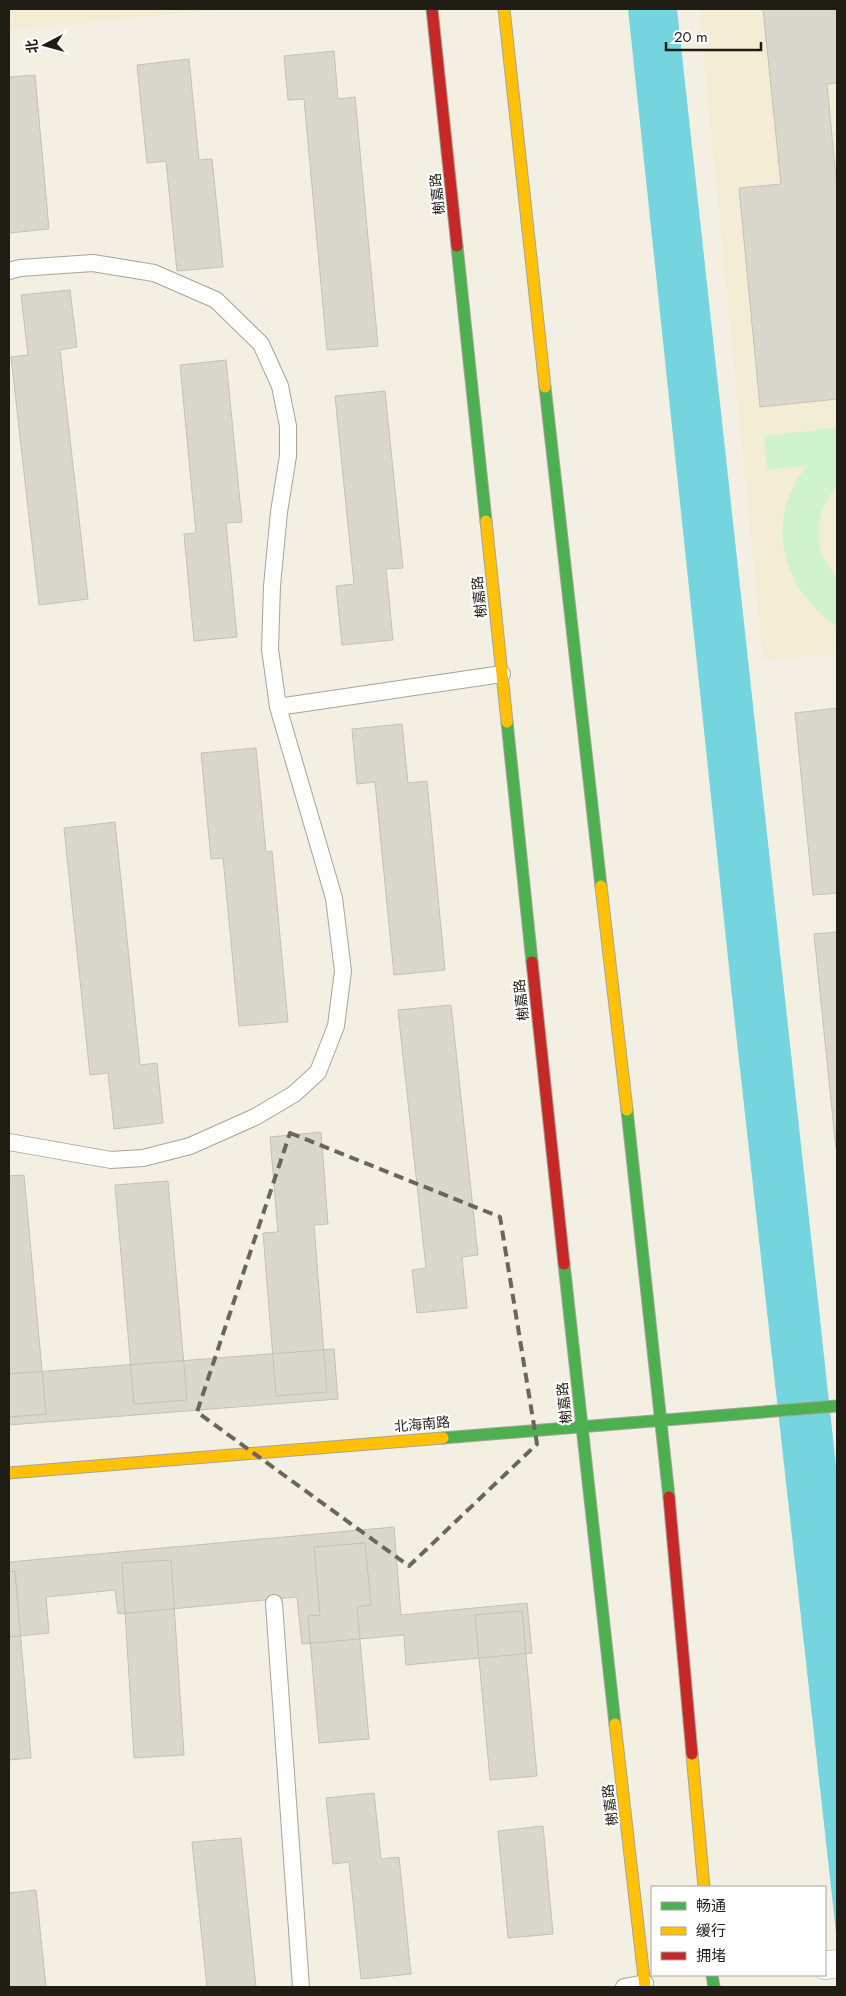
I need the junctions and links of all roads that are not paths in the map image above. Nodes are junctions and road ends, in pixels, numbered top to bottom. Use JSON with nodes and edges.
{"nodes":[{"id":1,"x":432,"y":9,"type":"edge"},
{"id":2,"x":504,"y":9,"type":"edge"},
{"id":3,"x":9,"y":271,"type":"edge"},
{"id":4,"x":502,"y":674,"type":"junction"},
{"id":5,"x":278,"y":707,"type":"junction"},
{"id":6,"x":9,"y":1142,"type":"edge"},
{"id":7,"x":837,"y":1406,"type":"edge"},
{"id":8,"x":662,"y":1420,"type":"junction"},
{"id":9,"x":581,"y":1427,"type":"junction"},
{"id":10,"x":9,"y":1473,"type":"edge"},
{"id":11,"x":274,"y":1603,"type":"dead end"},
{"id":12,"x":704,"y":1886,"type":"edge"},
{"id":13,"x":645,"y":1985,"type":"edge"},
{"id":14,"x":301,"y":1987,"type":"edge"},
{"id":15,"x":624,"y":1987,"type":"edge"}],
"edges":[{"from":1,"to":4,"type":"main road","name":"榭嘉路"},
{"from":2,"to":8,"type":"main road"},
{"from":3,"to":5,"type":"lane"},
{"from":4,"to":5,"type":"lane"},
{"from":4,"to":9,"type":"main road","name":"榭嘉路"},
{"from":5,"to":6,"type":"lane"},
{"from":7,"to":8,"type":"main road","name":"北海南路"},
{"from":8,"to":9,"type":"main road","name":"北海南路"},
{"from":8,"to":12,"type":"main road"},
{"from":9,"to":10,"type":"main road","name":"北海南路"},
{"from":9,"to":13,"type":"main road","name":"榭嘉路"},
{"from":11,"to":14,"type":"lane"},
{"from":13,"to":15,"type":"lane"}]}
